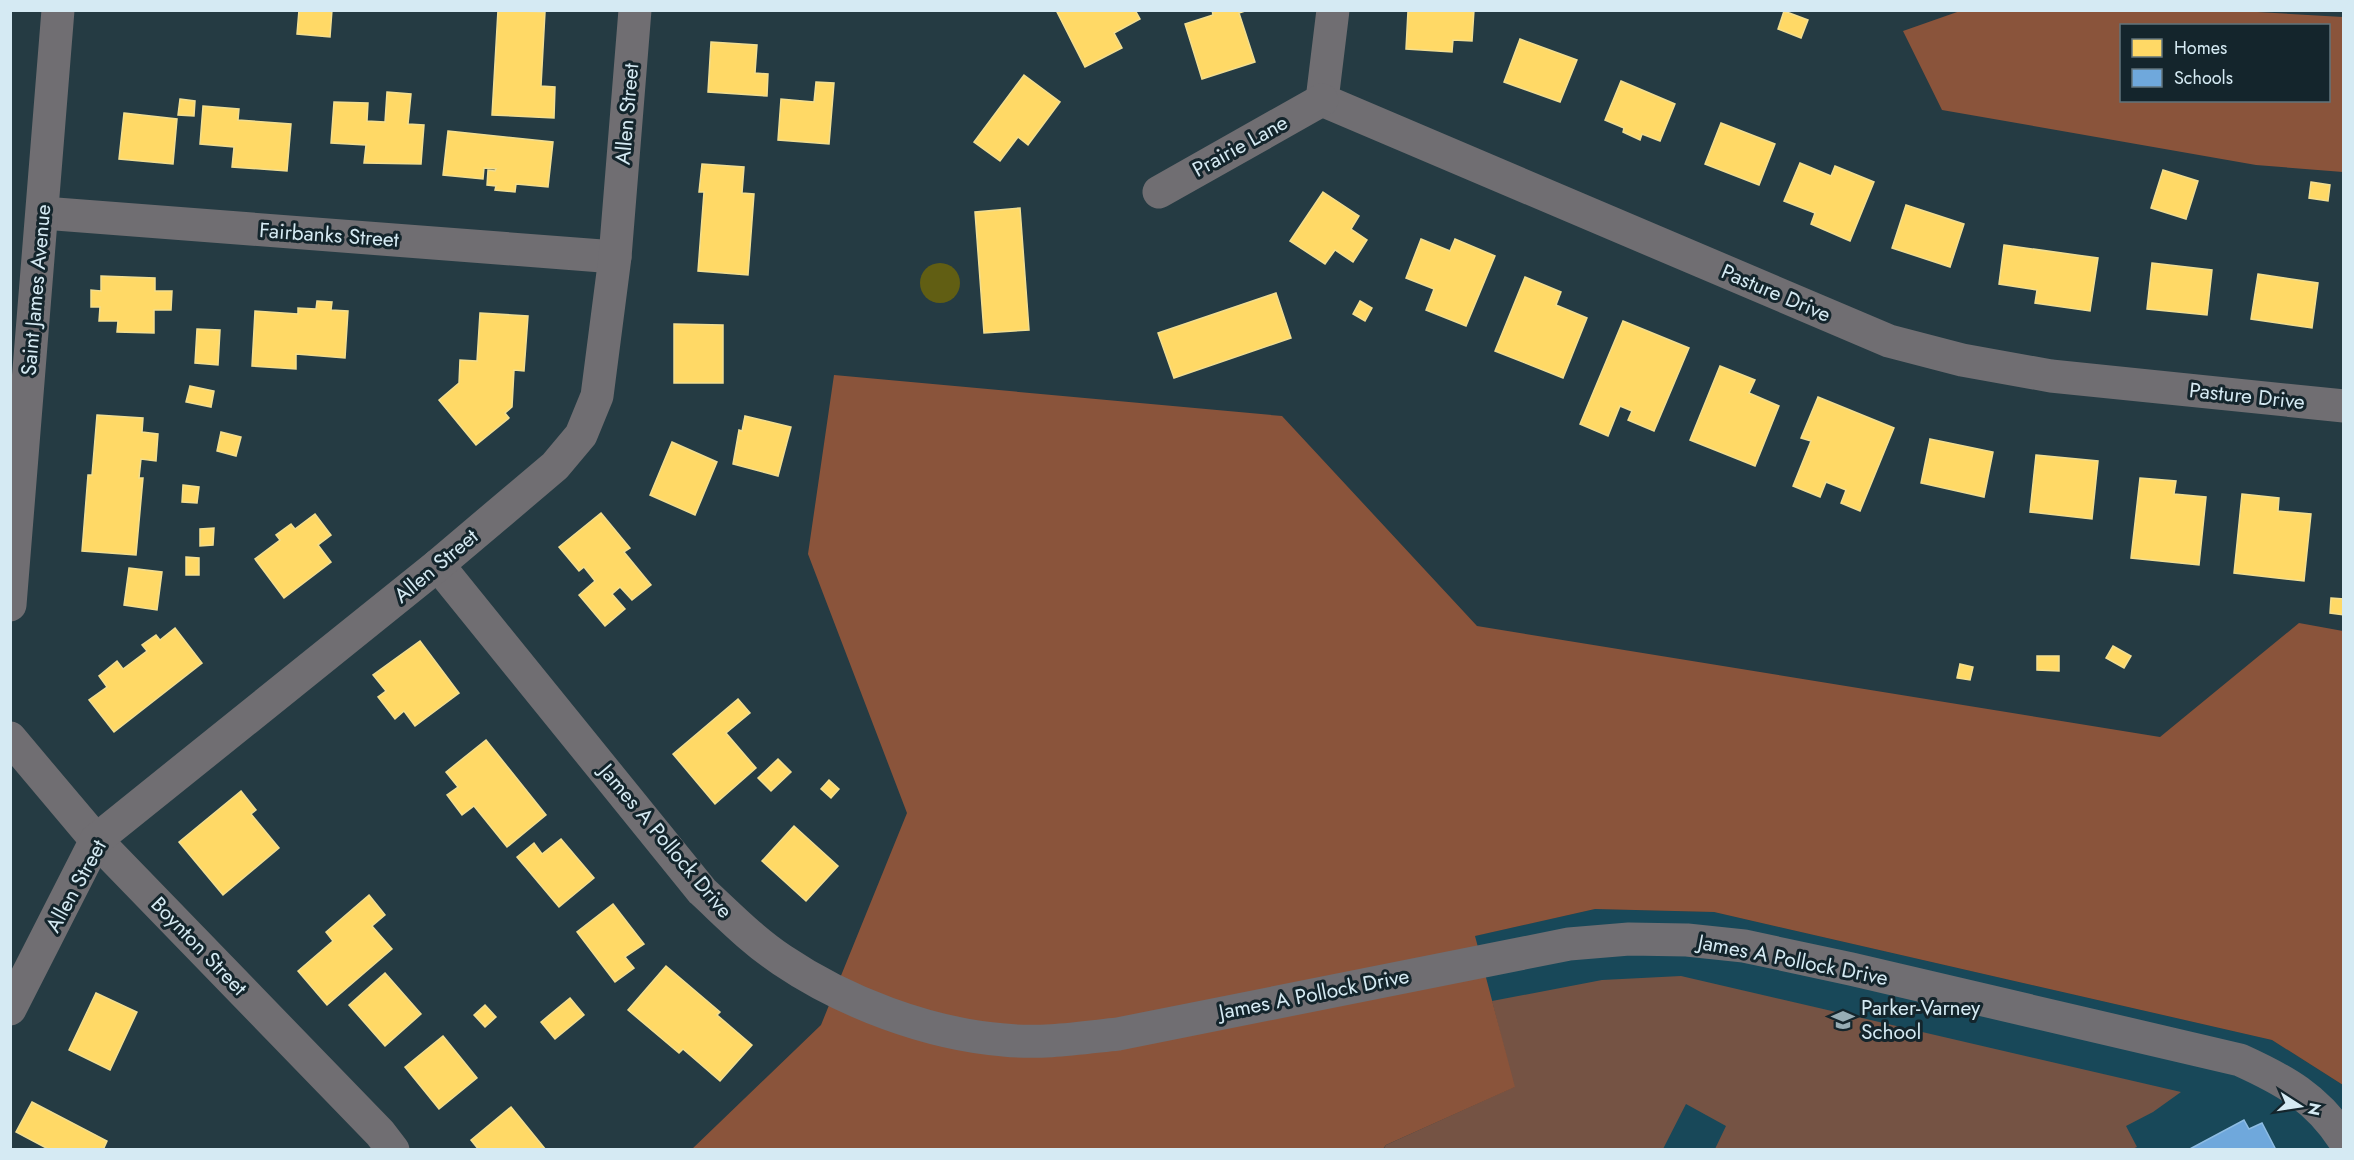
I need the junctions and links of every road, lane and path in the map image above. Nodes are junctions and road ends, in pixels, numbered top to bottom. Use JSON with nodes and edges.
{"nodes":[{"id":1,"x":58,"y":10,"type":"edge"},
{"id":2,"x":635,"y":10,"type":"edge"},
{"id":3,"x":1333,"y":10,"type":"edge"},
{"id":4,"x":1322,"y":100,"type":"junction"},
{"id":5,"x":1158,"y":192,"type":"dead end"},
{"id":6,"x":43,"y":213,"type":"junction"},
{"id":7,"x":615,"y":258,"type":"junction"},
{"id":8,"x":2343,"y":406,"type":"edge"},
{"id":9,"x":438,"y":565,"type":"junction"},
{"id":10,"x":10,"y":605,"type":"edge"},
{"id":11,"x":10,"y":738,"type":"edge"},
{"id":12,"x":96,"y":840,"type":"junction"},
{"id":13,"x":10,"y":1009,"type":"edge"},
{"id":14,"x":2343,"y":1140,"type":"edge"},
{"id":15,"x":393,"y":1149,"type":"edge"}],
"edges":[{"from":1,"to":6,"type":"street","name":"Saint James Avenue"},
{"from":2,"to":7,"type":"street","name":"Allen Street"},
{"from":3,"to":4,"type":"street"},
{"from":4,"to":5,"type":"street","name":"Prairie Lane"},
{"from":4,"to":8,"type":"street","name":"Pasture Drive"},
{"from":6,"to":7,"type":"street","name":"Fairbanks Street"},
{"from":6,"to":10,"type":"street","name":"Saint James Avenue"},
{"from":7,"to":9,"type":"street","name":"Allen Street"},
{"from":9,"to":12,"type":"street","name":"Allen Street"},
{"from":9,"to":14,"type":"street","name":"James A Pollock Drive"},
{"from":11,"to":12,"type":"street","name":"Boynton Street"},
{"from":12,"to":13,"type":"street","name":"Allen Street"},
{"from":12,"to":15,"type":"street","name":"Boynton Street"}]}
